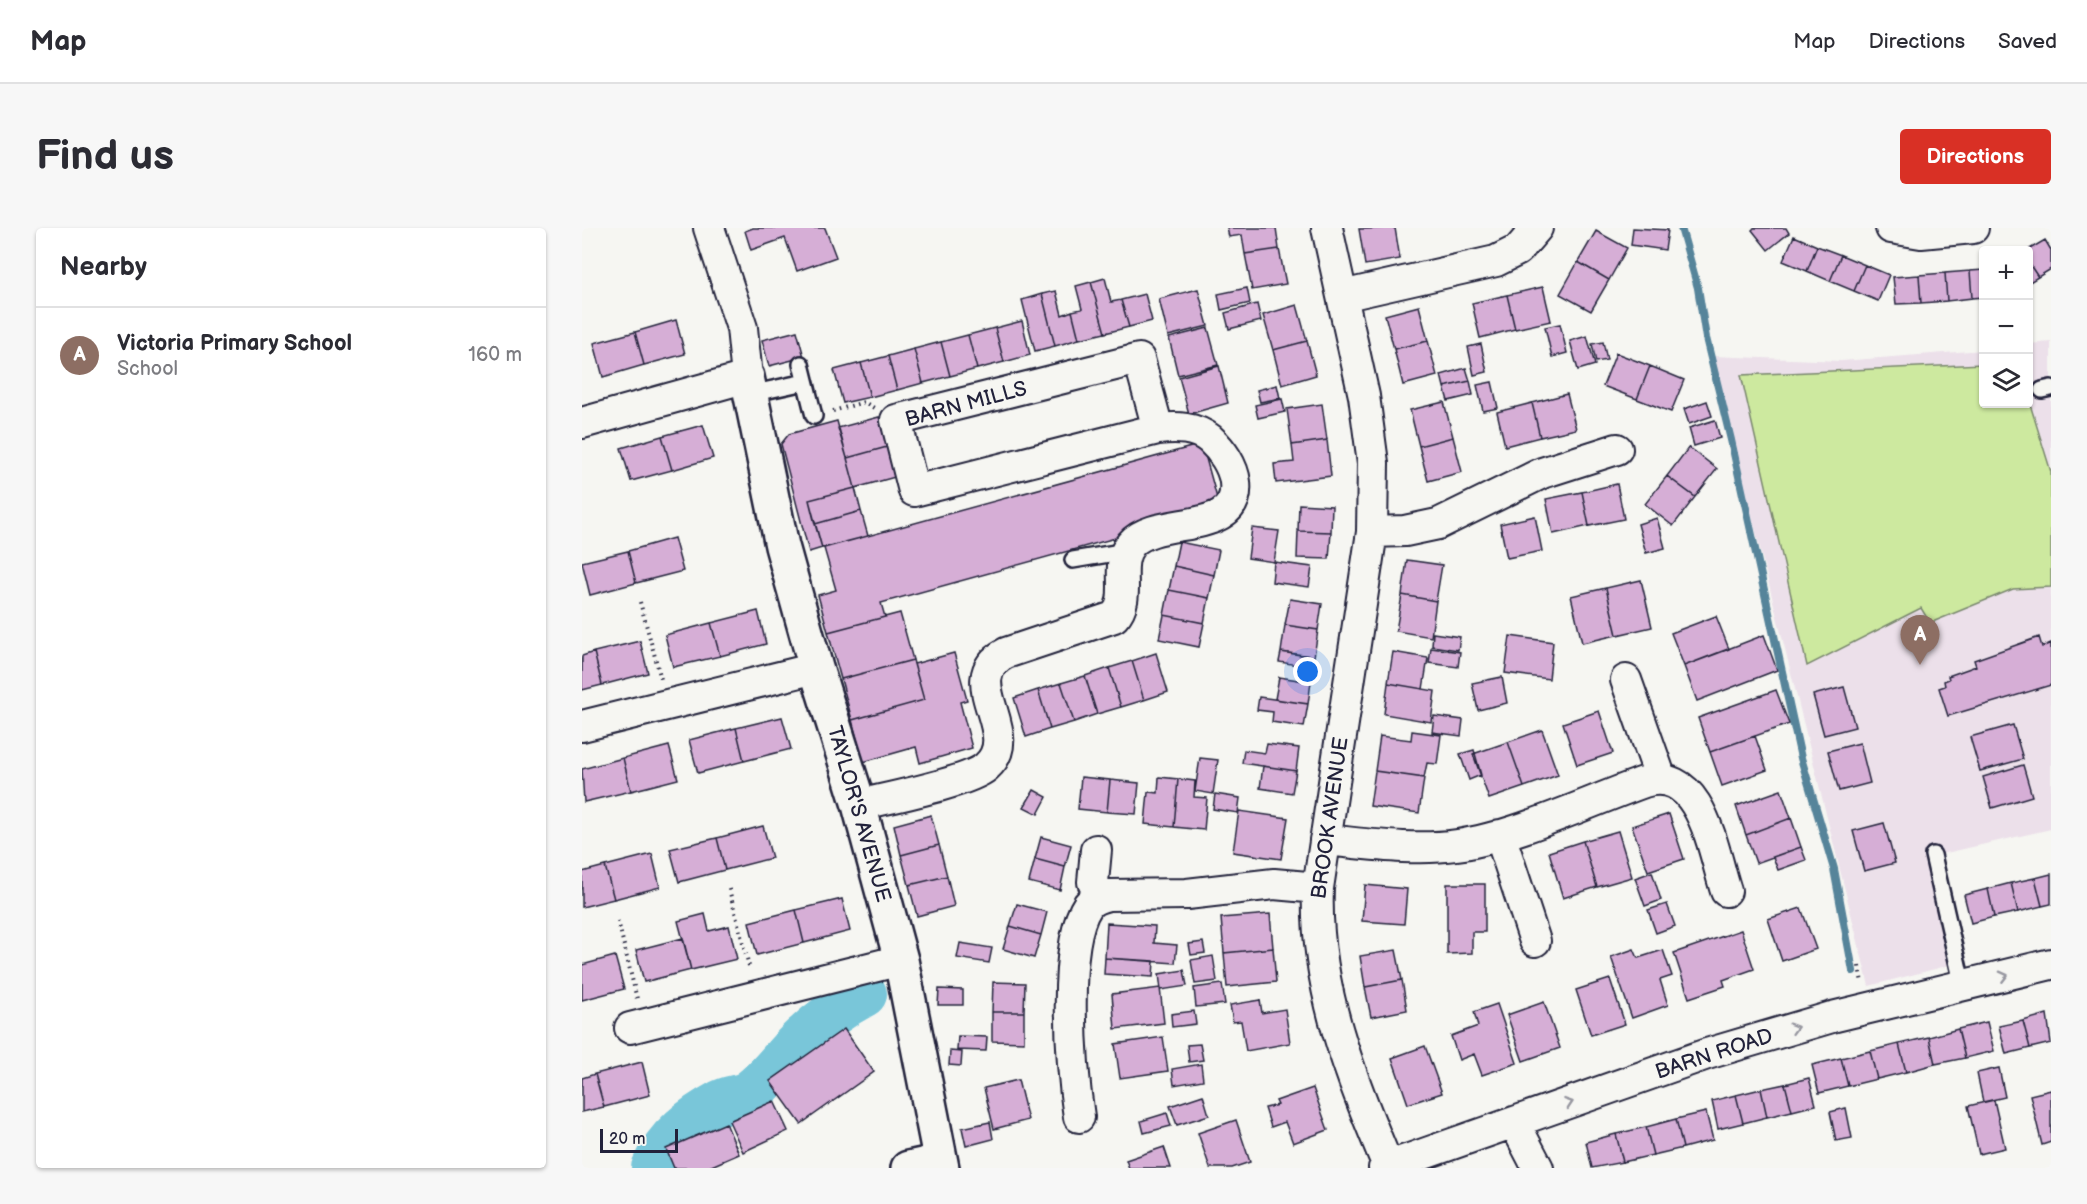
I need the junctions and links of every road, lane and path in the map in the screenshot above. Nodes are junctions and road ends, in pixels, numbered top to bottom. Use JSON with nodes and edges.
{"nodes":[{"id":1,"x":709,"y":228,"type":"edge"},
{"id":2,"x":1327,"y":228,"type":"edge"},
{"id":3,"x":1538,"y":228,"type":"edge"},
{"id":4,"x":1891,"y":228,"type":"edge"},
{"id":5,"x":1973,"y":228,"type":"edge"},
{"id":6,"x":1342,"y":296,"type":"junction"},
{"id":7,"x":801,"y":364,"type":"dead end"},
{"id":8,"x":805,"y":382,"type":"junction"},
{"id":9,"x":748,"y":386,"type":"junction"},
{"id":10,"x":814,"y":416,"type":"joint"},
{"id":11,"x":896,"y":420,"type":"junction"},
{"id":12,"x":582,"y":423,"type":"edge"},
{"id":13,"x":1158,"y":429,"type":"junction"},
{"id":14,"x":1617,"y":449,"type":"dead end"},
{"id":15,"x":1372,"y":532,"type":"junction"},
{"id":16,"x":1126,"y":551,"type":"junction"},
{"id":17,"x":1072,"y":560,"type":"dead end"},
{"id":18,"x":640,"y":602,"type":"dead end"},
{"id":19,"x":816,"y":668,"type":"junction"},
{"id":20,"x":1626,"y":680,"type":"dead end"},
{"id":21,"x":668,"y":705,"type":"junction"},
{"id":22,"x":582,"y":726,"type":"edge"},
{"id":23,"x":1661,"y":779,"type":"junction"},
{"id":24,"x":859,"y":805,"type":"junction"},
{"id":25,"x":1500,"y":835,"type":"junction"},
{"id":26,"x":1325,"y":840,"type":"junction"},
{"id":27,"x":1096,"y":850,"type":"dead end"},
{"id":28,"x":1933,"y":855,"type":"dead end"},
{"id":29,"x":1318,"y":888,"type":"junction"},
{"id":30,"x":729,"y":889,"type":"dead end"},
{"id":31,"x":1726,"y":891,"type":"dead end"},
{"id":32,"x":1100,"y":897,"type":"junction"},
{"id":33,"x":618,"y":921,"type":"dead end"},
{"id":34,"x":1535,"y":941,"type":"dead end"},
{"id":35,"x":901,"y":960,"type":"junction"},
{"id":36,"x":2051,"y":964,"type":"edge"},
{"id":37,"x":1859,"y":966,"type":"dead end"},
{"id":38,"x":1863,"y":987,"type":"dead end"},
{"id":39,"x":1963,"y":987,"type":"junction"},
{"id":40,"x":756,"y":996,"type":"junction"},
{"id":41,"x":637,"y":1027,"type":"joint"},
{"id":42,"x":1079,"y":1117,"type":"dead end"},
{"id":43,"x":1514,"y":1122,"type":"junction"},
{"id":44,"x":941,"y":1164,"type":"edge"},
{"id":45,"x":1386,"y":1167,"type":"edge"},
{"id":46,"x":908,"y":1168,"type":"edge"},
{"id":47,"x":1538,"y":1168,"type":"edge"}],
"edges":[{"from":1,"to":9,"type":"street","name":"TAYLOR'S AVENUE"},
{"from":2,"to":6,"type":"street","name":"BROOK AVENUE"},
{"from":3,"to":6,"type":"street"},
{"from":4,"to":5,"type":"street"},
{"from":6,"to":15,"type":"street","name":"BROOK AVENUE"},
{"from":7,"to":8,"type":"lane"},
{"from":8,"to":9,"type":"lane"},
{"from":8,"to":10,"type":"lane"},
{"from":9,"to":12,"type":"street"},
{"from":9,"to":19,"type":"street","name":"TAYLOR'S AVENUE"},
{"from":10,"to":11,"type":"path"},
{"from":11,"to":13,"type":"street","name":"BARN MILLS"},
{"from":11,"to":13,"type":"street","name":"BARN MILLS"},
{"from":13,"to":16,"type":"street","name":"BARN MILLS"},
{"from":14,"to":15,"type":"street"},
{"from":15,"to":26,"type":"street","name":"BROOK AVENUE"},
{"from":16,"to":17,"type":"lane"},
{"from":16,"to":24,"type":"street"},
{"from":18,"to":21,"type":"path"},
{"from":19,"to":21,"type":"street"},
{"from":19,"to":24,"type":"street","name":"TAYLOR'S AVENUE"},
{"from":20,"to":23,"type":"street"},
{"from":21,"to":22,"type":"street"},
{"from":23,"to":25,"type":"street"},
{"from":23,"to":31,"type":"street"},
{"from":24,"to":35,"type":"street","name":"TAYLOR'S AVENUE"},
{"from":25,"to":26,"type":"street"},
{"from":25,"to":34,"type":"street"},
{"from":26,"to":29,"type":"street","name":"BROOK AVENUE"},
{"from":27,"to":32,"type":"street"},
{"from":28,"to":39,"type":"lane"},
{"from":29,"to":32,"type":"street"},
{"from":29,"to":45,"type":"street","name":"BROOK AVENUE"},
{"from":30,"to":40,"type":"path"},
{"from":32,"to":42,"type":"street"},
{"from":33,"to":41,"type":"path"},
{"from":35,"to":40,"type":"street"},
{"from":35,"to":44,"type":"street","name":"TAYLOR'S AVENUE"},
{"from":39,"to":36,"type":"street","name":"BARN ROAD","one_way":true},
{"from":37,"to":38,"type":"path"},
{"from":43,"to":39,"type":"street","name":"BARN ROAD","one_way":true},
{"from":40,"to":41,"type":"street"},
{"from":43,"to":45,"type":"street","name":"BARN ROAD"},
{"from":43,"to":47,"type":"street"},
{"from":44,"to":46,"type":"street"}]}
